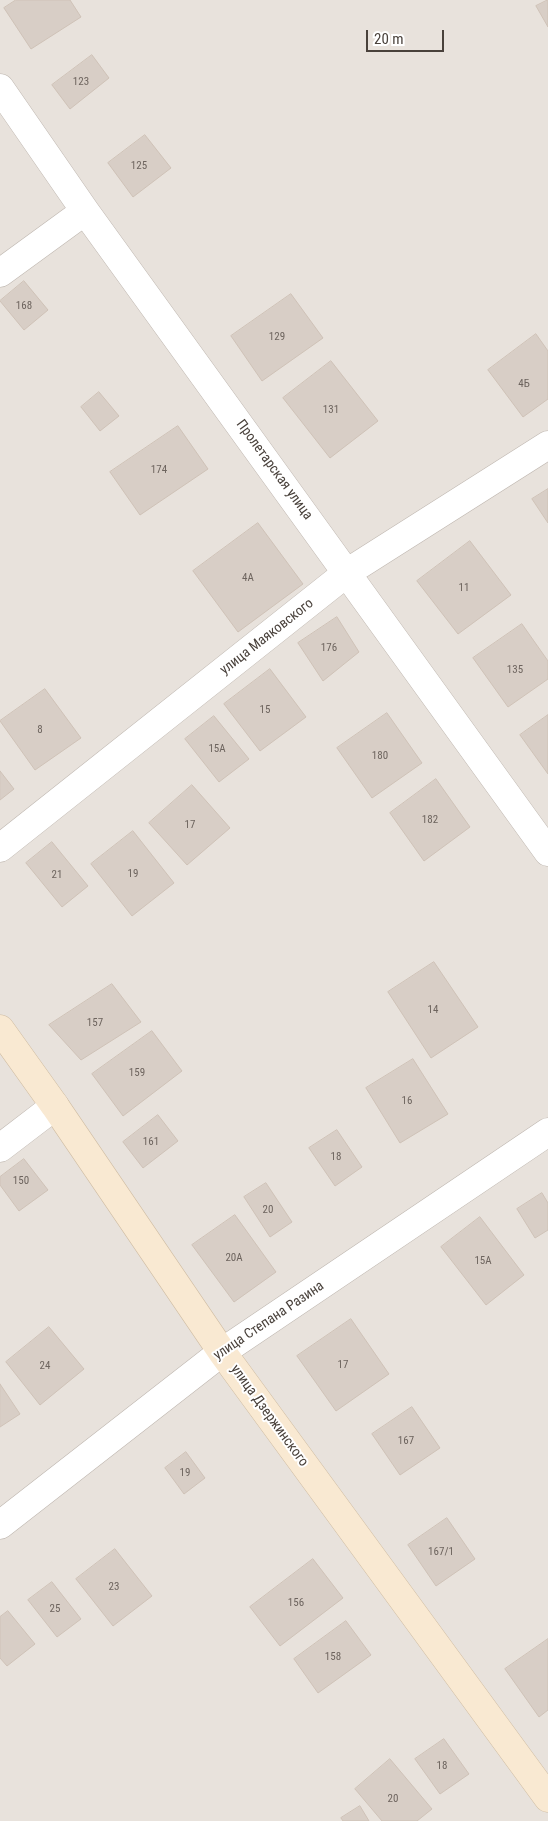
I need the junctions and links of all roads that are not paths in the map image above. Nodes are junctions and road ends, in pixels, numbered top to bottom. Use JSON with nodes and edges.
{"nodes":[{"id":1,"x":0,"y":88,"type":"edge"},
{"id":2,"x":85,"y":211,"type":"junction"},
{"id":3,"x":0,"y":273,"type":"edge"},
{"id":4,"x":548,"y":445,"type":"edge"},
{"id":5,"x":348,"y":572,"type":"junction"},
{"id":6,"x":0,"y":848,"type":"edge"},
{"id":7,"x":548,"y":852,"type":"edge"},
{"id":8,"x":0,"y":1029,"type":"edge"},
{"id":9,"x":56,"y":1106,"type":"junction"},
{"id":10,"x":548,"y":1132,"type":"edge"},
{"id":11,"x":0,"y":1148,"type":"edge"},
{"id":12,"x":222,"y":1352,"type":"junction"},
{"id":13,"x":0,"y":1525,"type":"edge"},
{"id":14,"x":548,"y":1798,"type":"edge"}],
"edges":[{"from":1,"to":2,"type":"street","name":"Пролетарская улица"},
{"from":2,"to":3,"type":"street"},
{"from":2,"to":5,"type":"street","name":"Пролетарская улица"},
{"from":4,"to":5,"type":"street","name":"улица Маяковского"},
{"from":5,"to":6,"type":"street","name":"улица Маяковского"},
{"from":5,"to":7,"type":"street","name":"Пролетарская улица"},
{"from":8,"to":9,"type":"street","name":"улица Дзержинского"},
{"from":9,"to":11,"type":"street"},
{"from":9,"to":12,"type":"street","name":"улица Дзержинского"},
{"from":10,"to":12,"type":"street","name":"улица Степана Разина"},
{"from":12,"to":13,"type":"street","name":"улица Степана Разина"},
{"from":12,"to":14,"type":"street","name":"улица Дзержинского"}]}
